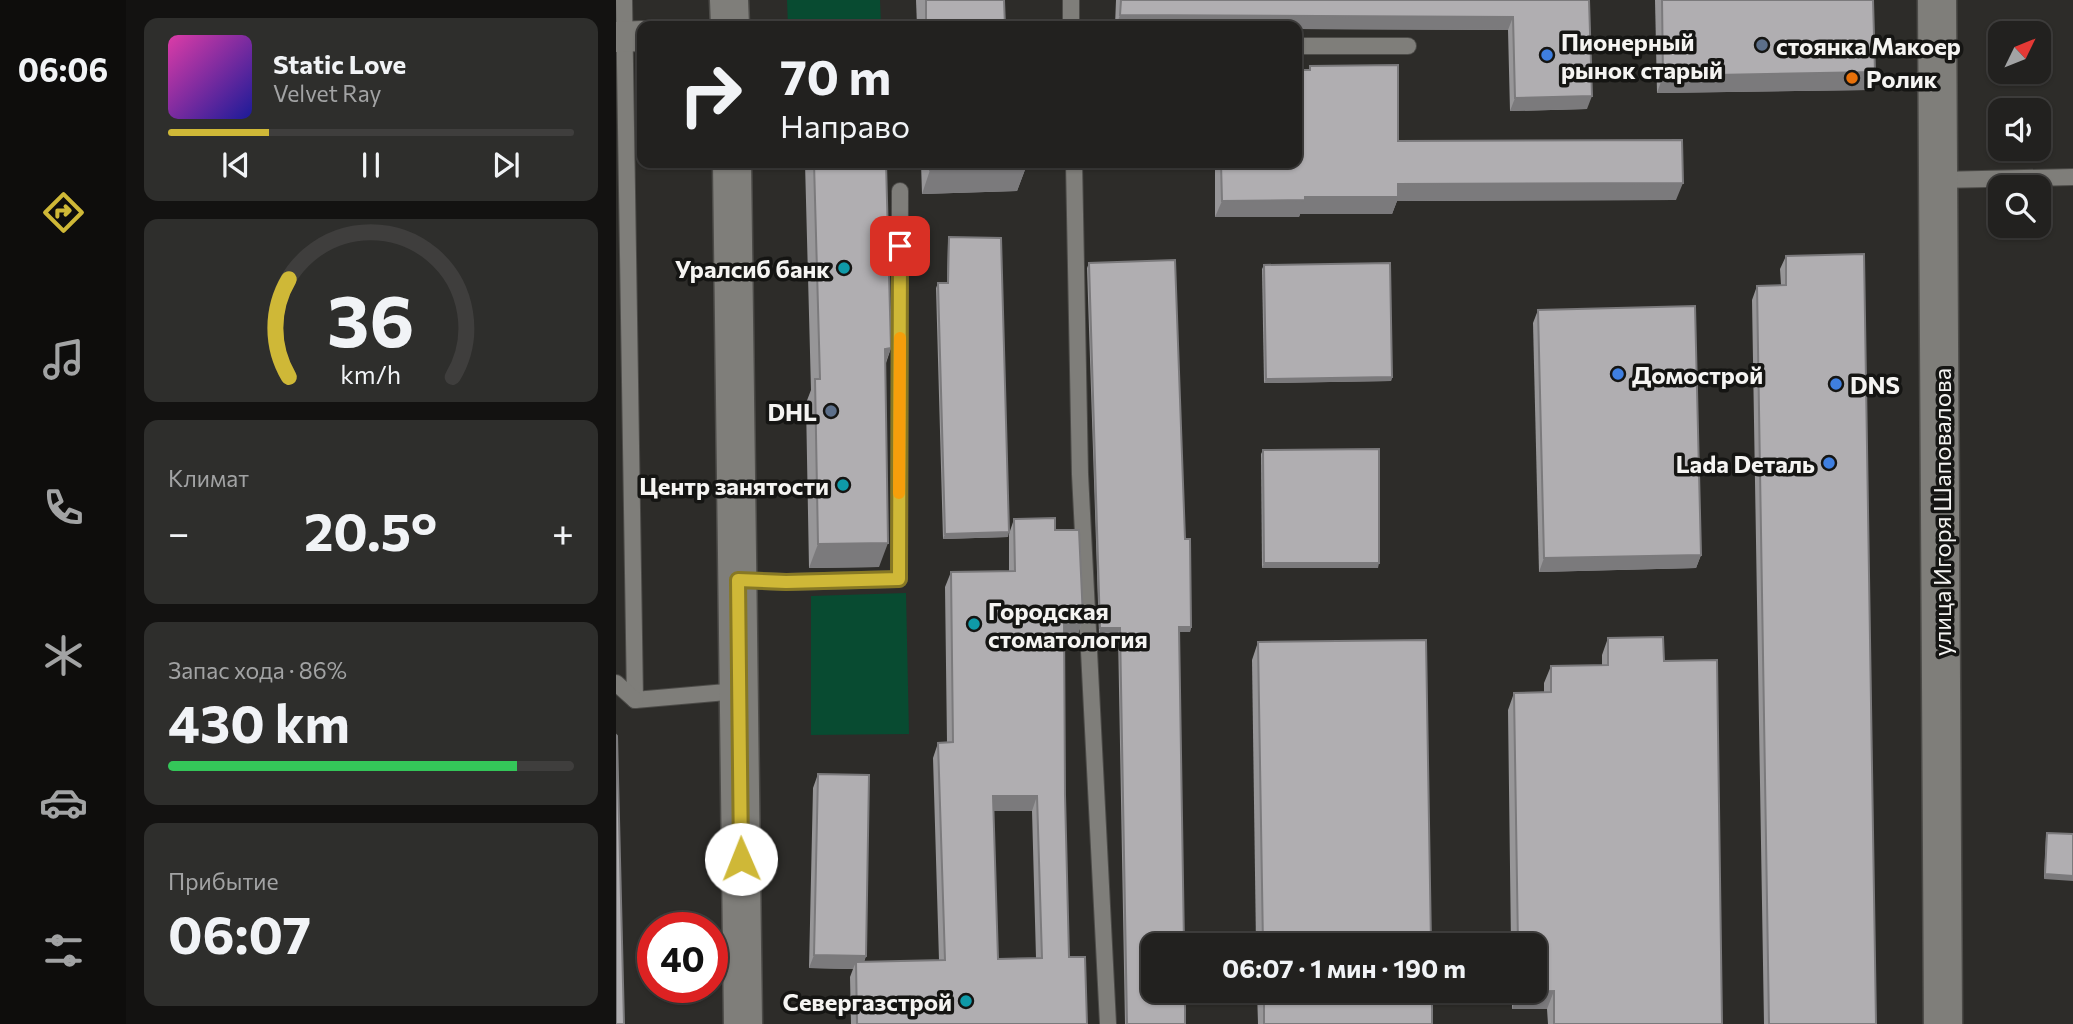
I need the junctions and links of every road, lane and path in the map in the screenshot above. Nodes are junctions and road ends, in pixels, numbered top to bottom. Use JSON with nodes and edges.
{"nodes":[{"id":1,"x":624,"y":0,"type":"edge"},
{"id":2,"x":729,"y":0,"type":"edge"},
{"id":3,"x":1071,"y":0,"type":"edge"},
{"id":4,"x":1937,"y":0,"type":"edge"},
{"id":5,"x":730,"y":21,"type":"edge"},
{"id":6,"x":1072,"y":21,"type":"edge"},
{"id":7,"x":628,"y":37,"type":"edge"},
{"id":8,"x":1408,"y":46,"type":"dead end"},
{"id":9,"x":1302,"y":47,"type":"edge"},
{"id":10,"x":732,"y":168,"type":"edge"},
{"id":11,"x":1074,"y":168,"type":"edge"},
{"id":12,"x":2073,"y":177,"type":"edge"},
{"id":13,"x":1939,"y":180,"type":"junction"},
{"id":14,"x":900,"y":191,"type":"dead end"},
{"id":15,"x":738,"y":580,"type":"junction"},
{"id":16,"x":616,"y":683,"type":"edge"},
{"id":17,"x":738,"y":691,"type":"junction"},
{"id":18,"x":635,"y":700,"type":"junction"},
{"id":19,"x":743,"y":1024,"type":"edge"},
{"id":20,"x":1108,"y":1024,"type":"edge"},
{"id":21,"x":1944,"y":1024,"type":"edge"}],
"edges":[{"from":1,"to":7,"type":"lane"},
{"from":2,"to":5,"type":"street"},
{"from":3,"to":6,"type":"lane"},
{"from":4,"to":13,"type":"street","name":"улица Игоря Шаповалова"},
{"from":7,"to":18,"type":"lane"},
{"from":8,"to":9,"type":"lane"},
{"from":10,"to":15,"type":"street"},
{"from":11,"to":20,"type":"lane"},
{"from":12,"to":13,"type":"lane"},
{"from":13,"to":21,"type":"street","name":"улица Игоря Шаповалова"},
{"from":14,"to":15,"type":"lane"},
{"from":15,"to":17,"type":"street"},
{"from":16,"to":18,"type":"lane"},
{"from":17,"to":18,"type":"lane"},
{"from":17,"to":19,"type":"street"}]}
